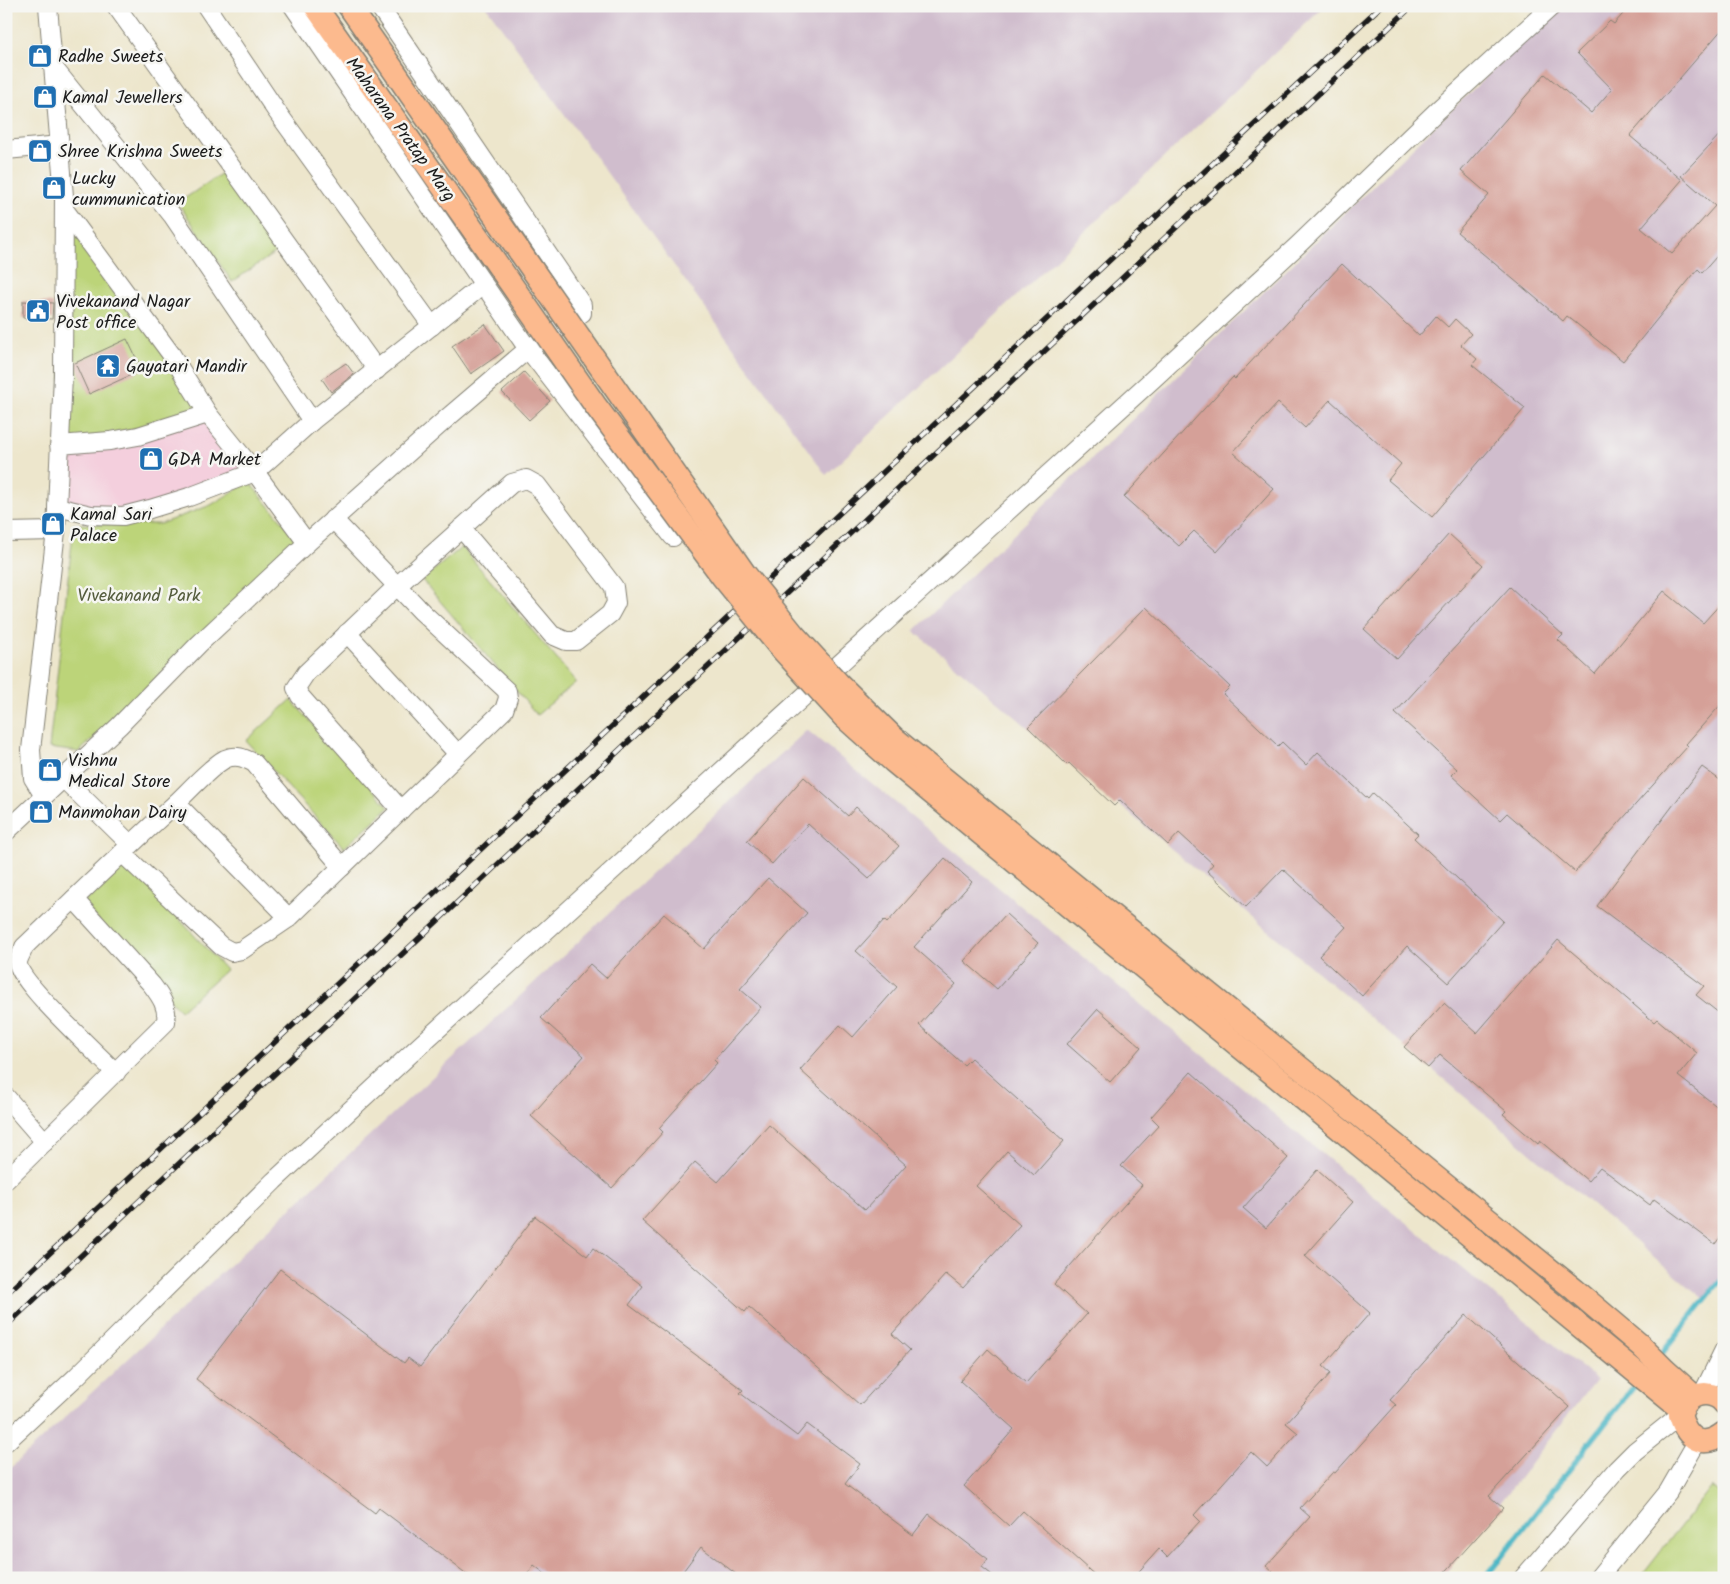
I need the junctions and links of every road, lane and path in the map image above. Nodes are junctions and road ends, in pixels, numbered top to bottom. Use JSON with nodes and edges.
{"nodes":[{"id":1,"x":48,"y":6,"type":"edge"},
{"id":2,"x":206,"y":6,"type":"edge"},
{"id":3,"x":293,"y":6,"type":"edge"},
{"id":4,"x":315,"y":6,"type":"edge"},
{"id":5,"x":349,"y":6,"type":"edge"},
{"id":6,"x":379,"y":6,"type":"edge"},
{"id":7,"x":1552,"y":6,"type":"edge"},
{"id":8,"x":122,"y":9,"type":"edge"},
{"id":9,"x":54,"y":67,"type":"junction"},
{"id":10,"x":60,"y":146,"type":"junction"},
{"id":11,"x":6,"y":150,"type":"edge"},
{"id":12,"x":64,"y":209,"type":"junction"},
{"id":13,"x":483,"y":284,"type":"junction"},
{"id":14,"x":432,"y":326,"type":"junction"},
{"id":15,"x":528,"y":349,"type":"junction"},
{"id":16,"x":376,"y":370,"type":"junction"},
{"id":17,"x":208,"y":414,"type":"junction"},
{"id":18,"x":312,"y":421,"type":"junction"},
{"id":19,"x":59,"y":445,"type":"junction"},
{"id":20,"x":255,"y":472,"type":"junction"},
{"id":21,"x":57,"y":508,"type":"junction"},
{"id":22,"x":333,"y":519,"type":"junction"},
{"id":23,"x":461,"y":528,"type":"junction"},
{"id":24,"x":56,"y":531,"type":"junction"},
{"id":25,"x":6,"y":532,"type":"edge"},
{"id":26,"x":673,"y":537,"type":"dead end"},
{"id":27,"x":307,"y":543,"type":"junction"},
{"id":28,"x":397,"y":586,"type":"junction"},
{"id":29,"x":347,"y":633,"type":"junction"},
{"id":30,"x":458,"y":754,"type":"junction"},
{"id":31,"x":64,"y":778,"type":"junction"},
{"id":32,"x":44,"y":796,"type":"junction"},
{"id":33,"x":176,"y":803,"type":"junction"},
{"id":34,"x":401,"y":810,"type":"junction"},
{"id":35,"x":6,"y":832,"type":"edge"},
{"id":36,"x":126,"y":848,"type":"junction"},
{"id":37,"x":342,"y":867,"type":"junction"},
{"id":38,"x":74,"y":899,"type":"junction"},
{"id":39,"x":1086,"y":907,"type":"junction"},
{"id":40,"x":288,"y":918,"type":"junction"},
{"id":41,"x":116,"y":1073,"type":"junction"},
{"id":42,"x":6,"y":1097,"type":"edge"},
{"id":43,"x":45,"y":1142,"type":"junction"},
{"id":44,"x":6,"y":1180,"type":"edge"},
{"id":45,"x":1724,"y":1350,"type":"edge"},
{"id":46,"x":1724,"y":1403,"type":"edge"},
{"id":47,"x":1690,"y":1404,"type":"junction"},
{"id":48,"x":6,"y":1442,"type":"edge"},
{"id":49,"x":1713,"y":1442,"type":"edge"},
{"id":50,"x":1523,"y":1578,"type":"edge"},
{"id":51,"x":1598,"y":1578,"type":"edge"}],
"edges":[{"from":1,"to":9,"type":"street"},
{"from":2,"to":14,"type":"street"},
{"from":3,"to":13,"type":"street"},
{"from":4,"to":39,"type":"main road","name":"Maharana Pratap Marg","bridge":true},
{"from":5,"to":39,"type":"main road","name":"Maharana Pratap Marg","bridge":true},
{"from":6,"to":15,"type":"street"},
{"from":7,"to":48,"type":"street"},
{"from":8,"to":16,"type":"street"},
{"from":9,"to":10,"type":"street"},
{"from":9,"to":18,"type":"street"},
{"from":10,"to":11,"type":"street"},
{"from":10,"to":12,"type":"street"},
{"from":12,"to":17,"type":"street"},
{"from":12,"to":19,"type":"street"},
{"from":13,"to":14,"type":"street"},
{"from":13,"to":15,"type":"street"},
{"from":14,"to":16,"type":"street"},
{"from":15,"to":22,"type":"street"},
{"from":15,"to":26,"type":"street"},
{"from":16,"to":18,"type":"street"},
{"from":17,"to":19,"type":"street"},
{"from":17,"to":20,"type":"street"},
{"from":18,"to":20,"type":"street"},
{"from":19,"to":21,"type":"street"},
{"from":20,"to":21,"type":"street"},
{"from":20,"to":27,"type":"street"},
{"from":21,"to":24,"type":"street"},
{"from":22,"to":27,"type":"street"},
{"from":22,"to":28,"type":"street"},
{"from":23,"to":23,"type":"street"},
{"from":23,"to":28,"type":"street"},
{"from":24,"to":25,"type":"street"},
{"from":24,"to":32,"type":"street"},
{"from":27,"to":31,"type":"street"},
{"from":28,"to":29,"type":"street"},
{"from":28,"to":30,"type":"street"},
{"from":29,"to":30,"type":"street"},
{"from":29,"to":34,"type":"street"},
{"from":30,"to":34,"type":"street"},
{"from":31,"to":32,"type":"street"},
{"from":31,"to":36,"type":"street"},
{"from":32,"to":35,"type":"street"},
{"from":33,"to":36,"type":"street"},
{"from":33,"to":37,"type":"street"},
{"from":33,"to":40,"type":"street"},
{"from":34,"to":37,"type":"street"},
{"from":36,"to":38,"type":"street"},
{"from":36,"to":40,"type":"street"},
{"from":37,"to":40,"type":"street"},
{"from":38,"to":41,"type":"street"},
{"from":38,"to":41,"type":"street"},
{"from":39,"to":47,"type":"main road"},
{"from":41,"to":43,"type":"street"},
{"from":42,"to":43,"type":"street"},
{"from":43,"to":44,"type":"street"},
{"from":45,"to":47,"type":"street"},
{"from":46,"to":47,"type":"main road"},
{"from":47,"to":49,"type":"main road"},
{"from":47,"to":50,"type":"street"},
{"from":49,"to":51,"type":"street"}]}
